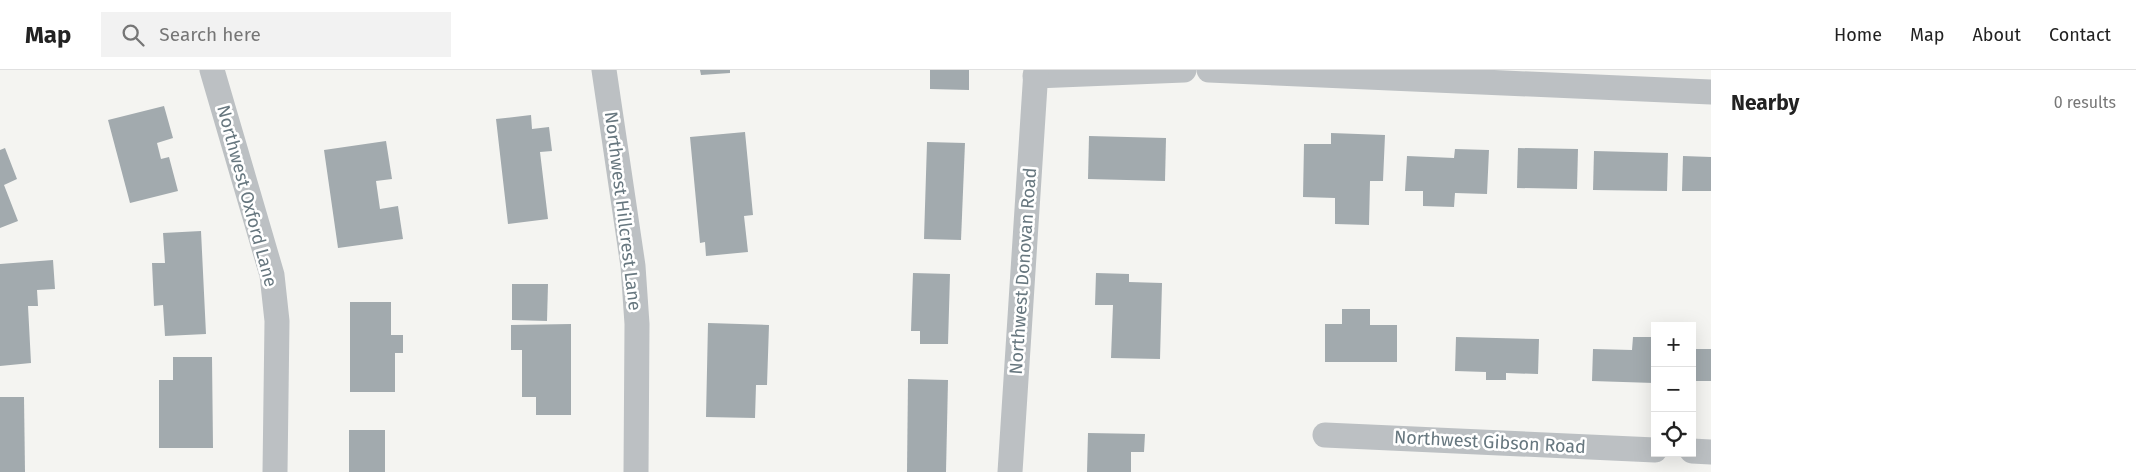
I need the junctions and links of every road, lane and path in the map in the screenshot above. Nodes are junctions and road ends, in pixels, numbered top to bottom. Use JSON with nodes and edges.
{"nodes":[{"id":1,"x":212,"y":70,"type":"edge"},
{"id":2,"x":604,"y":70,"type":"edge"},
{"id":3,"x":1184,"y":70,"type":"edge"},
{"id":4,"x":1209,"y":70,"type":"edge"},
{"id":5,"x":1035,"y":73,"type":"edge"},
{"id":6,"x":1711,"y":92,"type":"edge"},
{"id":7,"x":1325,"y":435,"type":"dead end"},
{"id":8,"x":1651,"y":450,"type":"edge"},
{"id":9,"x":1696,"y":451,"type":"edge"},
{"id":10,"x":1711,"y":452,"type":"edge"},
{"id":11,"x":275,"y":472,"type":"edge"},
{"id":12,"x":636,"y":472,"type":"edge"},
{"id":13,"x":1010,"y":472,"type":"edge"}],
"edges":[{"from":1,"to":11,"type":"street","name":"Northwest Oxford Lane"},
{"from":2,"to":12,"type":"street","name":"Northwest Hillcrest Lane"},
{"from":3,"to":5,"type":"street"},
{"from":4,"to":6,"type":"street"},
{"from":5,"to":13,"type":"street","name":"Northwest Donovan Road"},
{"from":7,"to":8,"type":"street","name":"Northwest Gibson Road"},
{"from":9,"to":10,"type":"street"}]}
